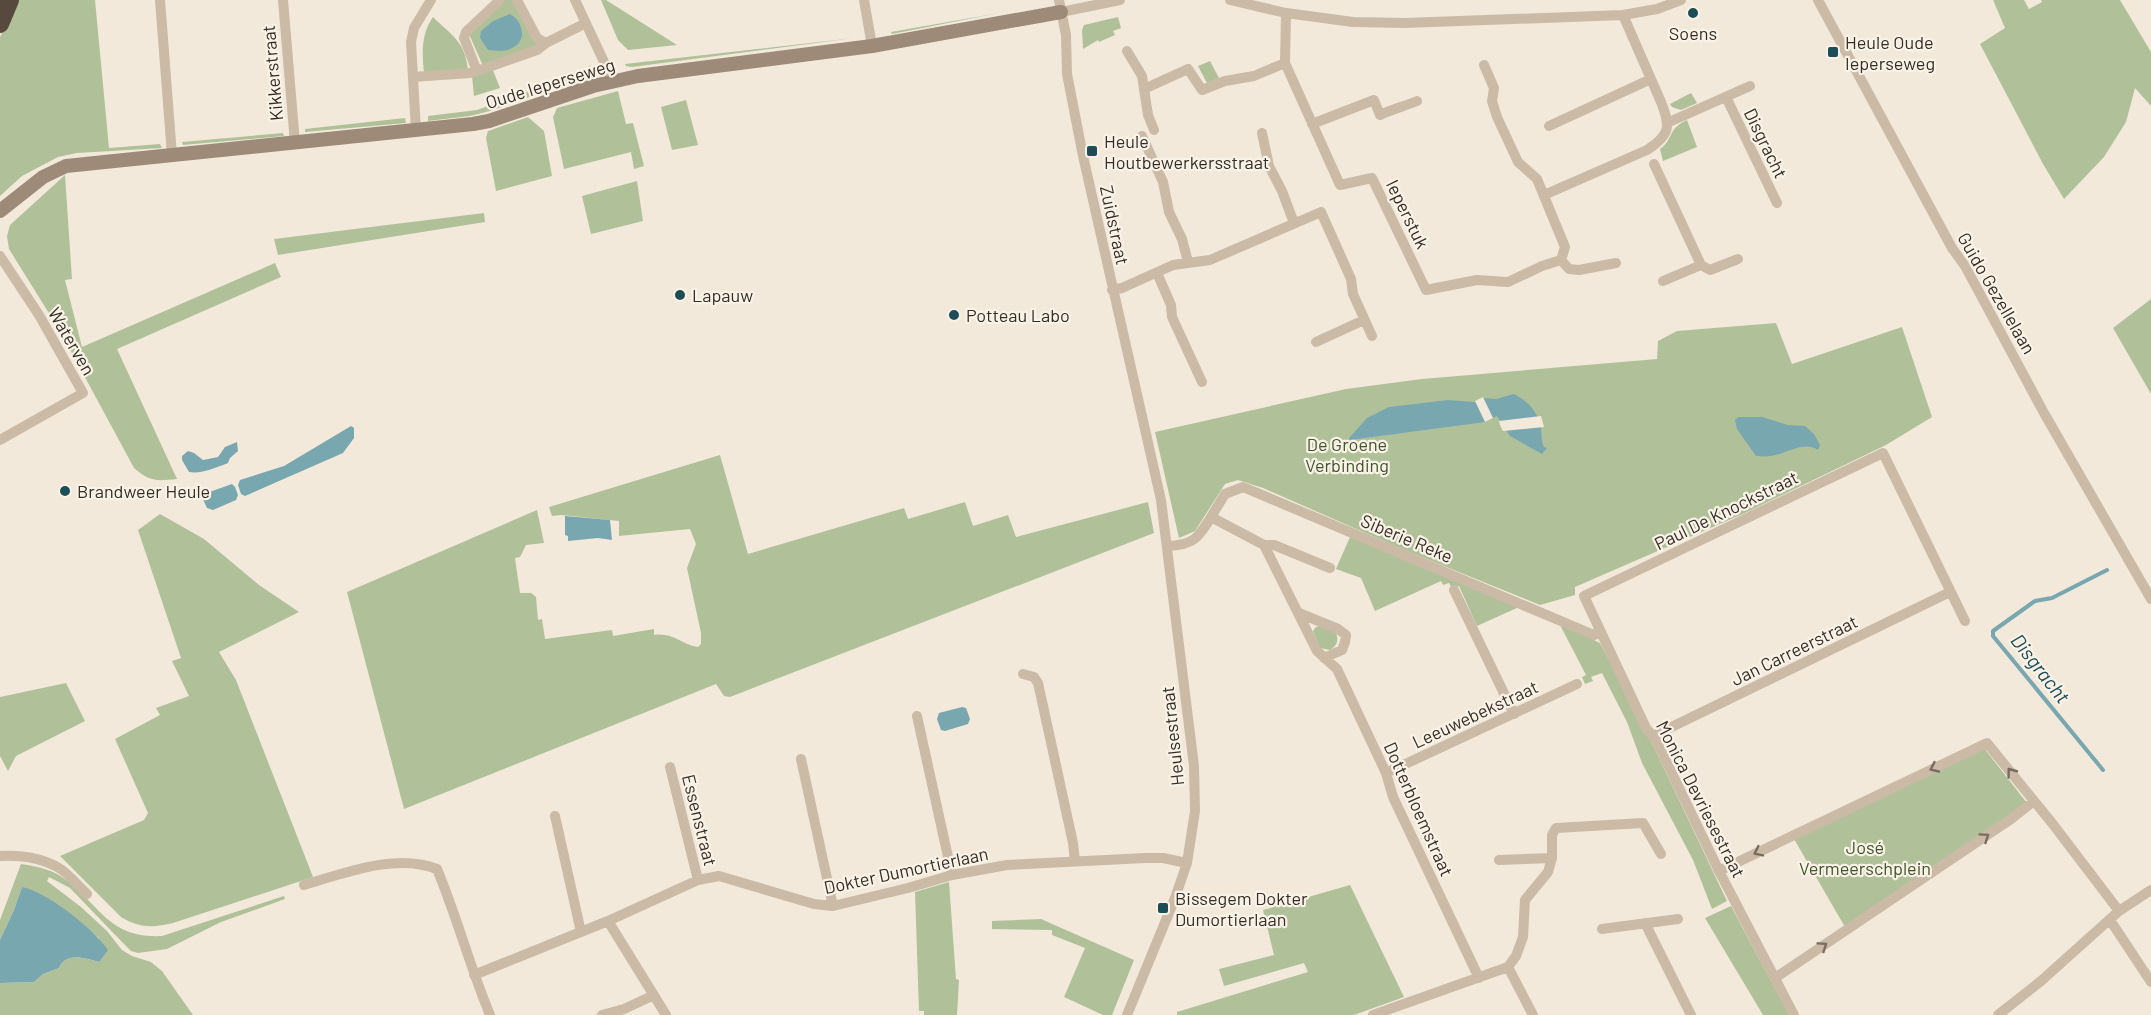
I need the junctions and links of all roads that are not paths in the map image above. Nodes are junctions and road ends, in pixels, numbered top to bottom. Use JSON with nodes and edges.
{"nodes":[{"id":1,"x":10,"y":0,"type":"edge"},
{"id":2,"x":160,"y":0,"type":"edge"},
{"id":3,"x":283,"y":0,"type":"edge"},
{"id":4,"x":431,"y":0,"type":"edge"},
{"id":5,"x":500,"y":0,"type":"edge"},
{"id":6,"x":517,"y":0,"type":"edge"},
{"id":7,"x":575,"y":0,"type":"edge"},
{"id":8,"x":864,"y":0,"type":"edge"},
{"id":9,"x":1120,"y":0,"type":"edge"},
{"id":10,"x":1230,"y":0,"type":"edge"},
{"id":11,"x":1681,"y":0,"type":"edge"},
{"id":12,"x":1818,"y":0,"type":"edge"},
{"id":13,"x":1060,"y":6,"type":"edge"},
{"id":14,"x":1286,"y":13,"type":"junction"},
{"id":15,"x":1623,"y":15,"type":"junction"},
{"id":16,"x":586,"y":23,"type":"junction"},
{"id":17,"x":0,"y":24,"type":"edge"},
{"id":18,"x":546,"y":43,"type":"junction"},
{"id":19,"x":872,"y":46,"type":"junction"},
{"id":20,"x":1127,"y":51,"type":"dead end"},
{"id":21,"x":1285,"y":63,"type":"junction"},
{"id":22,"x":1485,"y":65,"type":"dead end"},
{"id":23,"x":477,"y":70,"type":"junction"},
{"id":24,"x":413,"y":77,"type":"junction"},
{"id":25,"x":1652,"y":79,"type":"junction"},
{"id":26,"x":614,"y":81,"type":"junction"},
{"id":27,"x":1750,"y":86,"type":"dead end"},
{"id":28,"x":1144,"y":89,"type":"junction"},
{"id":29,"x":1726,"y":97,"type":"junction"},
{"id":30,"x":1417,"y":101,"type":"dead end"},
{"id":31,"x":1667,"y":123,"type":"junction"},
{"id":32,"x":1312,"y":124,"type":"junction"},
{"id":33,"x":1549,"y":126,"type":"dead end"},
{"id":34,"x":416,"y":130,"type":"junction"},
{"id":35,"x":1154,"y":130,"type":"dead end"},
{"id":36,"x":1262,"y":134,"type":"dead end"},
{"id":37,"x":1142,"y":136,"type":"dead end"},
{"id":38,"x":295,"y":143,"type":"junction"},
{"id":39,"x":172,"y":155,"type":"junction"},
{"id":40,"x":1651,"y":157,"type":"junction"},
{"id":41,"x":1544,"y":195,"type":"junction"},
{"id":42,"x":1777,"y":203,"type":"dead end"},
{"id":43,"x":0,"y":211,"type":"edge"},
{"id":44,"x":1294,"y":223,"type":"junction"},
{"id":45,"x":0,"y":256,"type":"edge"},
{"id":46,"x":1738,"y":259,"type":"dead end"},
{"id":47,"x":1561,"y":260,"type":"junction"},
{"id":48,"x":1188,"y":262,"type":"junction"},
{"id":49,"x":1616,"y":263,"type":"dead end"},
{"id":50,"x":1701,"y":265,"type":"junction"},
{"id":51,"x":1157,"y":273,"type":"junction"},
{"id":52,"x":1663,"y":281,"type":"dead end"},
{"id":53,"x":1112,"y":290,"type":"junction"},
{"id":54,"x":1364,"y":320,"type":"junction"},
{"id":55,"x":1372,"y":336,"type":"dead end"},
{"id":56,"x":1316,"y":342,"type":"dead end"},
{"id":57,"x":1202,"y":382,"type":"dead end"},
{"id":58,"x":0,"y":440,"type":"edge"},
{"id":59,"x":1148,"y":444,"type":"joint"},
{"id":60,"x":1212,"y":517,"type":"junction"},
{"id":61,"x":1264,"y":545,"type":"junction"},
{"id":62,"x":1167,"y":546,"type":"junction"},
{"id":63,"x":1330,"y":568,"type":"dead end"},
{"id":64,"x":1454,"y":590,"type":"dead end"},
{"id":65,"x":1950,"y":592,"type":"junction"},
{"id":66,"x":1584,"y":596,"type":"joint"},
{"id":67,"x":2151,"y":599,"type":"edge"},
{"id":68,"x":1299,"y":613,"type":"junction"},
{"id":69,"x":1965,"y":621,"type":"dead end"},
{"id":70,"x":1600,"y":631,"type":"junction"},
{"id":71,"x":1324,"y":658,"type":"junction"},
{"id":72,"x":1023,"y":674,"type":"dead end"},
{"id":73,"x":1577,"y":684,"type":"dead end"},
{"id":74,"x":1514,"y":714,"type":"junction"},
{"id":75,"x":917,"y":716,"type":"dead end"},
{"id":76,"x":1653,"y":736,"type":"junction"},
{"id":77,"x":801,"y":759,"type":"dead end"},
{"id":78,"x":670,"y":767,"type":"dead end"},
{"id":79,"x":1386,"y":774,"type":"junction"},
{"id":80,"x":2034,"y":801,"type":"junction"},
{"id":81,"x":555,"y":816,"type":"dead end"},
{"id":82,"x":1661,"y":854,"type":"dead end"},
{"id":83,"x":0,"y":856,"type":"edge"},
{"id":84,"x":1552,"y":858,"type":"junction"},
{"id":85,"x":1499,"y":860,"type":"dead end"},
{"id":86,"x":1075,"y":861,"type":"junction"},
{"id":87,"x":1187,"y":863,"type":"junction"},
{"id":88,"x":1719,"y":871,"type":"junction"},
{"id":89,"x":952,"y":875,"type":"junction"},
{"id":90,"x":698,"y":880,"type":"junction"},
{"id":91,"x":304,"y":885,"type":"dead end"},
{"id":92,"x":2151,"y":890,"type":"edge"},
{"id":93,"x":87,"y":894,"type":"dead end"},
{"id":94,"x":833,"y":906,"type":"junction"},
{"id":95,"x":2119,"y":911,"type":"junction"},
{"id":96,"x":1678,"y":919,"type":"dead end"},
{"id":97,"x":2110,"y":920,"type":"junction"},
{"id":98,"x":608,"y":921,"type":"junction"},
{"id":99,"x":1645,"y":923,"type":"junction"},
{"id":100,"x":1602,"y":929,"type":"dead end"},
{"id":101,"x":581,"y":932,"type":"junction"},
{"id":102,"x":1508,"y":967,"type":"junction"},
{"id":103,"x":474,"y":975,"type":"junction"},
{"id":104,"x":1479,"y":978,"type":"junction"},
{"id":105,"x":1774,"y":978,"type":"junction"},
{"id":106,"x":2151,"y":982,"type":"edge"},
{"id":107,"x":654,"y":995,"type":"junction"},
{"id":108,"x":1397,"y":1011,"type":"edge"},
{"id":109,"x":490,"y":1015,"type":"edge"},
{"id":110,"x":602,"y":1015,"type":"edge"},
{"id":111,"x":666,"y":1015,"type":"edge"},
{"id":112,"x":1127,"y":1015,"type":"edge"},
{"id":113,"x":1373,"y":1015,"type":"edge"},
{"id":114,"x":1533,"y":1015,"type":"edge"},
{"id":115,"x":1691,"y":1015,"type":"edge"},
{"id":116,"x":1794,"y":1015,"type":"edge"},
{"id":117,"x":1998,"y":1015,"type":"edge"}],
"edges":[{"from":1,"to":17,"type":"highway"},
{"from":2,"to":39,"type":"street"},
{"from":3,"to":38,"type":"street","name":"Kikkerstraat"},
{"from":4,"to":24,"type":"street"},
{"from":5,"to":23,"type":"street"},
{"from":6,"to":18,"type":"street"},
{"from":7,"to":16,"type":"street"},
{"from":8,"to":19,"type":"street"},
{"from":9,"to":13,"type":"street","name":"Oude Ieperseweg"},
{"from":10,"to":14,"type":"street"},
{"from":11,"to":15,"type":"street"},
{"from":12,"to":67,"type":"street","name":"Guido Gezellelaan"},
{"from":13,"to":19,"type":"street","name":"Oude Ieperseweg"},
{"from":13,"to":53,"type":"street","name":"Zuidstraat"},
{"from":14,"to":15,"type":"street"},
{"from":14,"to":21,"type":"street","name":"Ieperstuk"},
{"from":15,"to":25,"type":"street"},
{"from":16,"to":18,"type":"street"},
{"from":16,"to":26,"type":"street"},
{"from":18,"to":23,"type":"street"},
{"from":19,"to":26,"type":"street","name":"Oude Ieperseweg"},
{"from":20,"to":28,"type":"street"},
{"from":21,"to":28,"type":"street"},
{"from":21,"to":32,"type":"street","name":"Ieperstuk"},
{"from":22,"to":41,"type":"street"},
{"from":23,"to":24,"type":"street"},
{"from":24,"to":34,"type":"street"},
{"from":25,"to":31,"type":"street"},
{"from":25,"to":33,"type":"street"},
{"from":26,"to":34,"type":"street","name":"Oude Ieperseweg"},
{"from":27,"to":29,"type":"street","name":"Disgracht"},
{"from":28,"to":35,"type":"street"},
{"from":29,"to":31,"type":"street","name":"Disgracht"},
{"from":29,"to":42,"type":"street","name":"Disgracht"},
{"from":30,"to":32,"type":"street"},
{"from":31,"to":40,"type":"street"},
{"from":32,"to":47,"type":"street","name":"Ieperstuk"},
{"from":34,"to":38,"type":"street","name":"Oude Ieperseweg"},
{"from":36,"to":44,"type":"street"},
{"from":37,"to":48,"type":"street"},
{"from":38,"to":39,"type":"street","name":"Oude Ieperseweg"},
{"from":39,"to":43,"type":"street","name":"Oude Ieperseweg"},
{"from":40,"to":41,"type":"street"},
{"from":40,"to":50,"type":"street"},
{"from":41,"to":47,"type":"street"},
{"from":44,"to":48,"type":"street"},
{"from":44,"to":54,"type":"street"},
{"from":45,"to":58,"type":"street","name":"Waterven"},
{"from":46,"to":50,"type":"street"},
{"from":47,"to":49,"type":"street"},
{"from":48,"to":51,"type":"street"},
{"from":50,"to":52,"type":"street"},
{"from":51,"to":53,"type":"street"},
{"from":51,"to":57,"type":"street"},
{"from":53,"to":59,"type":"street","name":"Zuidstraat"},
{"from":54,"to":55,"type":"street"},
{"from":54,"to":56,"type":"street"},
{"from":59,"to":62,"type":"street","name":"Heulsestraat"},
{"from":60,"to":61,"type":"street"},
{"from":60,"to":62,"type":"street"},
{"from":60,"to":70,"type":"street","name":"Siberie Reke"},
{"from":61,"to":63,"type":"street"},
{"from":61,"to":68,"type":"street","name":"Dotterbloemstraat"},
{"from":62,"to":87,"type":"street","name":"Heulsestraat"},
{"from":64,"to":74,"type":"street"},
{"from":65,"to":66,"type":"street","name":"Paul De Knockstraat"},
{"from":65,"to":69,"type":"street"},
{"from":65,"to":76,"type":"street","name":"Jan Carreerstraat"},
{"from":66,"to":70,"type":"street","name":"Monica Devriesestraat"},
{"from":68,"to":71,"type":"street","name":"Dotterbloemstraat"},
{"from":68,"to":71,"type":"street"},
{"from":70,"to":76,"type":"street","name":"Monica Devriesestraat"},
{"from":71,"to":79,"type":"street","name":"Dotterbloemstraat"},
{"from":72,"to":86,"type":"street"},
{"from":73,"to":74,"type":"street","name":"Leeuwebekstraat"},
{"from":74,"to":79,"type":"street","name":"Leeuwebekstraat"},
{"from":75,"to":89,"type":"street"},
{"from":76,"to":88,"type":"street","name":"Monica Devriesestraat"},
{"from":77,"to":94,"type":"street"},
{"from":78,"to":90,"type":"street","name":"Essenstraat"},
{"from":79,"to":104,"type":"street","name":"Dotterbloemstraat"},
{"from":80,"to":88,"type":"street","one_way":true},
{"from":80,"to":95,"type":"street"},
{"from":105,"to":80,"type":"street","one_way":true},
{"from":81,"to":101,"type":"street"},
{"from":82,"to":84,"type":"street"},
{"from":83,"to":93,"type":"street"},
{"from":84,"to":85,"type":"street"},
{"from":84,"to":102,"type":"street"},
{"from":86,"to":87,"type":"street","name":"Dokter Dumortierlaan"},
{"from":86,"to":89,"type":"street","name":"Dokter Dumortierlaan"},
{"from":87,"to":112,"type":"street","name":"Heulsestraat"},
{"from":88,"to":105,"type":"street","name":"Monica Devriesestraat"},
{"from":89,"to":94,"type":"street","name":"Dokter Dumortierlaan"},
{"from":90,"to":94,"type":"street","name":"Dokter Dumortierlaan"},
{"from":90,"to":98,"type":"street","name":"Dokter Dumortierlaan"},
{"from":91,"to":103,"type":"street"},
{"from":92,"to":95,"type":"street"},
{"from":95,"to":97,"type":"street"},
{"from":96,"to":99,"type":"street"},
{"from":97,"to":106,"type":"street"},
{"from":97,"to":117,"type":"street"},
{"from":98,"to":101,"type":"street","name":"Dokter Dumortierlaan"},
{"from":98,"to":107,"type":"street"},
{"from":99,"to":100,"type":"street"},
{"from":99,"to":115,"type":"street"},
{"from":101,"to":103,"type":"street","name":"Dokter Dumortierlaan"},
{"from":102,"to":104,"type":"street"},
{"from":102,"to":114,"type":"street"},
{"from":103,"to":109,"type":"street"},
{"from":104,"to":108,"type":"street"},
{"from":105,"to":116,"type":"street","name":"Monica Devriesestraat"},
{"from":107,"to":110,"type":"street"},
{"from":107,"to":111,"type":"street"},
{"from":108,"to":113,"type":"street"}]}
